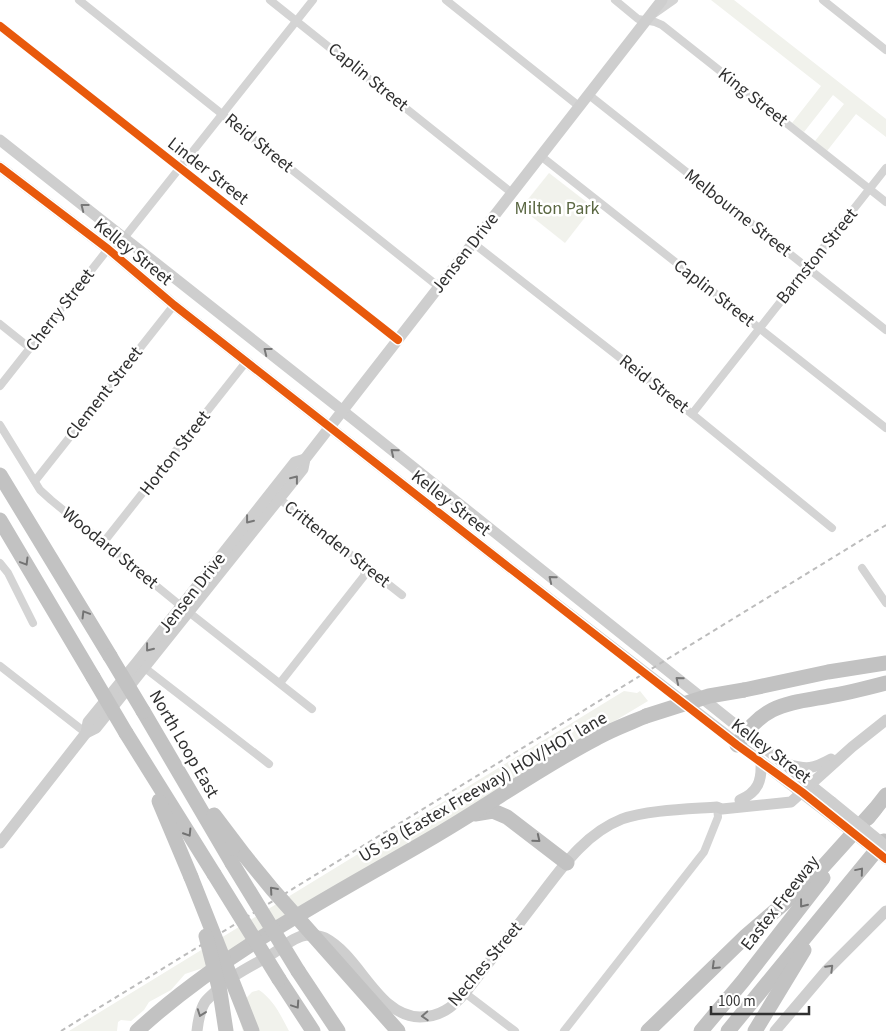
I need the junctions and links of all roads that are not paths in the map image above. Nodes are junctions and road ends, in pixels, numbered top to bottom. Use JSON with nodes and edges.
{"nodes":[{"id":1,"x":79,"y":0,"type":"edge"},
{"id":2,"x":270,"y":0,"type":"edge"},
{"id":3,"x":313,"y":0,"type":"edge"},
{"id":4,"x":446,"y":0,"type":"edge"},
{"id":5,"x":615,"y":0,"type":"edge"},
{"id":6,"x":656,"y":0,"type":"edge"},
{"id":7,"x":662,"y":0,"type":"edge"},
{"id":8,"x":674,"y":0,"type":"edge"},
{"id":9,"x":823,"y":0,"type":"edge"},
{"id":10,"x":296,"y":20,"type":"junction"},
{"id":11,"x":647,"y":20,"type":"junction"},
{"id":12,"x":0,"y":26,"type":"edge"},
{"id":13,"x":886,"y":50,"type":"edge"},
{"id":14,"x":589,"y":95,"type":"junction"},
{"id":15,"x":580,"y":106,"type":"junction"},
{"id":16,"x":223,"y":114,"type":"junction"},
{"id":17,"x":0,"y":140,"type":"edge"},
{"id":18,"x":542,"y":157,"type":"junction"},
{"id":19,"x":0,"y":167,"type":"edge"},
{"id":20,"x":180,"y":168,"type":"junction"},
{"id":21,"x":886,"y":168,"type":"edge"},
{"id":22,"x":870,"y":189,"type":"junction"},
{"id":23,"x":512,"y":193,"type":"junction"},
{"id":24,"x":886,"y":202,"type":"edge"},
{"id":25,"x":124,"y":238,"type":"junction"},
{"id":26,"x":473,"y":243,"type":"junction"},
{"id":27,"x":108,"y":249,"type":"junction"},
{"id":28,"x":807,"y":268,"type":"junction"},
{"id":29,"x":439,"y":287,"type":"junction"},
{"id":30,"x":174,"y":305,"type":"junction"},
{"id":31,"x":0,"y":324,"type":"edge"},
{"id":32,"x":759,"y":329,"type":"junction"},
{"id":33,"x":886,"y":330,"type":"edge"},
{"id":34,"x":398,"y":340,"type":"junction"},
{"id":35,"x":30,"y":348,"type":"junction"},
{"id":36,"x":246,"y":362,"type":"junction"},
{"id":37,"x":0,"y":386,"type":"edge"},
{"id":38,"x":343,"y":411,"type":"junction"},
{"id":39,"x":692,"y":414,"type":"junction"},
{"id":40,"x":0,"y":425,"type":"edge"},
{"id":41,"x":330,"y":428,"type":"junction"},
{"id":42,"x":886,"y":428,"type":"edge"},
{"id":43,"x":0,"y":475,"type":"edge"},
{"id":44,"x":35,"y":481,"type":"junction"},
{"id":45,"x":275,"y":496,"type":"junction"},
{"id":46,"x":0,"y":520,"type":"edge"},
{"id":47,"x":832,"y":528,"type":"dead end"},
{"id":48,"x":103,"y":543,"type":"junction"},
{"id":49,"x":0,"y":563,"type":"edge"},
{"id":50,"x":361,"y":563,"type":"junction"},
{"id":51,"x":862,"y":568,"type":"dead end"},
{"id":52,"x":402,"y":596,"type":"dead end"},
{"id":53,"x":886,"y":603,"type":"edge"},
{"id":54,"x":185,"y":609,"type":"junction"},
{"id":55,"x":33,"y":622,"type":"dead end"},
{"id":56,"x":886,"y":663,"type":"edge"},
{"id":57,"x":141,"y":665,"type":"junction"},
{"id":58,"x":0,"y":666,"type":"edge"},
{"id":59,"x":280,"y":683,"type":"junction"},
{"id":60,"x":886,"y":683,"type":"edge"},
{"id":61,"x":312,"y":709,"type":"dead end"},
{"id":62,"x":886,"y":720,"type":"edge"},
{"id":63,"x":86,"y":733,"type":"junction"},
{"id":64,"x":741,"y":738,"type":"junction"},
{"id":65,"x":852,"y":747,"type":"junction"},
{"id":66,"x":135,"y":748,"type":"junction"},
{"id":67,"x":761,"y":762,"type":"junction"},
{"id":68,"x":784,"y":763,"type":"junction"},
{"id":69,"x":269,"y":764,"type":"dead end"},
{"id":70,"x":806,"y":788,"type":"junction"},
{"id":71,"x":886,"y":795,"type":"edge"},
{"id":72,"x":740,"y":800,"type":"junction"},
{"id":73,"x":717,"y":807,"type":"junction"},
{"id":74,"x":828,"y":807,"type":"junction"},
{"id":75,"x":875,"y":809,"type":"junction"},
{"id":76,"x":471,"y":815,"type":"junction"},
{"id":77,"x":886,"y":839,"type":"edge"},
{"id":78,"x":0,"y":843,"type":"edge"},
{"id":79,"x":886,"y":846,"type":"edge"},
{"id":80,"x":239,"y":859,"type":"junction"},
{"id":81,"x":886,"y":859,"type":"edge"},
{"id":82,"x":567,"y":863,"type":"junction"},
{"id":83,"x":190,"y":877,"type":"junction"},
{"id":84,"x":834,"y":902,"type":"junction"},
{"id":85,"x":886,"y":910,"type":"edge"},
{"id":86,"x":465,"y":993,"type":"junction"},
{"id":87,"x":702,"y":1029,"type":"edge"},
{"id":88,"x":137,"y":1031,"type":"edge"},
{"id":89,"x":197,"y":1031,"type":"edge"},
{"id":90,"x":226,"y":1031,"type":"edge"},
{"id":91,"x":252,"y":1031,"type":"edge"},
{"id":92,"x":313,"y":1031,"type":"edge"},
{"id":93,"x":339,"y":1031,"type":"edge"},
{"id":94,"x":398,"y":1031,"type":"edge"},
{"id":95,"x":515,"y":1031,"type":"edge"},
{"id":96,"x":564,"y":1031,"type":"edge"},
{"id":97,"x":648,"y":1031,"type":"edge"},
{"id":98,"x":728,"y":1031,"type":"edge"},
{"id":99,"x":755,"y":1031,"type":"edge"},
{"id":100,"x":775,"y":1031,"type":"edge"}],
"edges":[{"from":1,"to":16,"type":"street","name":"Reid Street"},
{"from":2,"to":10,"type":"street","name":"Caplin Street"},
{"from":3,"to":10,"type":"street","name":"Cherry Street"},
{"from":4,"to":15,"type":"street"},
{"from":5,"to":11,"type":"street","name":"King Street"},
{"from":6,"to":11,"type":"street"},
{"from":7,"to":11,"type":"main road","name":"Jensen Drive"},
{"from":8,"to":11,"type":"street"},
{"from":9,"to":13,"type":"street"},
{"from":10,"to":16,"type":"street","name":"Cherry Street"},
{"from":10,"to":23,"type":"street","name":"Caplin Street"},
{"from":11,"to":14,"type":"main road","name":"Jensen Drive"},
{"from":11,"to":22,"type":"street","name":"King Street"},
{"from":12,"to":20,"type":"street","name":"Linder Street"},
{"from":14,"to":15,"type":"main road","name":"Jensen Drive"},
{"from":14,"to":28,"type":"street","name":"Melbourne Street"},
{"from":15,"to":18,"type":"main road","name":"Jensen Drive"},
{"from":16,"to":20,"type":"street","name":"Cherry Street"},
{"from":16,"to":29,"type":"street","name":"Reid Street"},
{"from":25,"to":17,"type":"main road","name":"Kelley Street","one_way":true},
{"from":18,"to":23,"type":"main road","name":"Jensen Drive"},
{"from":18,"to":32,"type":"street","name":"Caplin Street"},
{"from":19,"to":27,"type":"main road","name":"Kelley Street"},
{"from":20,"to":25,"type":"street","name":"Cherry Street"},
{"from":20,"to":34,"type":"street","name":"Linder Street"},
{"from":21,"to":22,"type":"street","name":"Barnston Street"},
{"from":22,"to":24,"type":"street","name":"King Street"},
{"from":22,"to":28,"type":"street","name":"Barnston Street"},
{"from":23,"to":26,"type":"main road","name":"Jensen Drive"},
{"from":25,"to":27,"type":"street","name":"Cherry Street"},
{"from":38,"to":25,"type":"main road","name":"Kelley Street","one_way":true},
{"from":26,"to":29,"type":"main road","name":"Jensen Drive"},
{"from":26,"to":39,"type":"street","name":"Reid Street"},
{"from":27,"to":30,"type":"main road","name":"Kelley Street"},
{"from":27,"to":35,"type":"street","name":"Cherry Street"},
{"from":28,"to":32,"type":"street","name":"Barnston Street"},
{"from":28,"to":33,"type":"street","name":"Melbourne Street"},
{"from":29,"to":34,"type":"main road","name":"Jensen Drive"},
{"from":30,"to":36,"type":"main road","name":"Kelley Street"},
{"from":30,"to":44,"type":"street","name":"Clement Street"},
{"from":31,"to":35,"type":"street"},
{"from":32,"to":39,"type":"street","name":"Barnston Street"},
{"from":32,"to":42,"type":"street","name":"Caplin Street"},
{"from":34,"to":38,"type":"main road","name":"Jensen Drive"},
{"from":35,"to":37,"type":"street","name":"Cherry Street"},
{"from":36,"to":41,"type":"main road","name":"Kelley Street"},
{"from":36,"to":48,"type":"street","name":"Horton Street"},
{"from":38,"to":41,"type":"main road","name":"Jensen Drive"},
{"from":64,"to":38,"type":"main road","name":"Kelley Street","one_way":true},
{"from":39,"to":47,"type":"street","name":"Reid Street"},
{"from":40,"to":44,"type":"street","name":"Woodard Street"},
{"from":41,"to":45,"type":"main road","name":"Jensen Drive"},
{"from":41,"to":64,"type":"main road","name":"Kelley Street"},
{"from":80,"to":43,"type":"highway","name":"North Loop East","one_way":true,"bridge":true},
{"from":44,"to":48,"type":"street","name":"Woodard Street"},
{"from":45,"to":50,"type":"street","name":"Crittenden Street"},
{"from":45,"to":54,"type":"main road","name":"Jensen Drive"},
{"from":46,"to":66,"type":"highway","one_way":true,"bridge":true},
{"from":48,"to":54,"type":"street","name":"Woodard Street"},
{"from":49,"to":55,"type":"street"},
{"from":50,"to":52,"type":"street","name":"Crittenden Street"},
{"from":50,"to":59,"type":"street"},
{"from":51,"to":53,"type":"street"},
{"from":54,"to":57,"type":"main road","name":"Jensen Drive"},
{"from":54,"to":59,"type":"street","name":"Woodard Street"},
{"from":56,"to":76,"type":"highway","name":"US 59 (Eastex Freeway) HOV/HOT lane","bridge":true},
{"from":57,"to":63,"type":"main road","name":"Jensen Drive"},
{"from":57,"to":69,"type":"street"},
{"from":58,"to":63,"type":"street"},
{"from":59,"to":61,"type":"street","name":"Woodard Street"},
{"from":60,"to":64,"type":"highway"},
{"from":62,"to":65,"type":"main road"},
{"from":63,"to":78,"type":"main road","name":"Jensen Drive"},
{"from":64,"to":67,"type":"main road","name":"Kelley Street"},
{"from":64,"to":68,"type":"main road","name":"Kelley Street"},
{"from":65,"to":68,"type":"main road"},
{"from":65,"to":70,"type":"main road"},
{"from":66,"to":83,"type":"highway"},
{"from":66,"to":92,"type":"highway","one_way":true,"bridge":true},
{"from":67,"to":70,"type":"main road","name":"Kelley Street"},
{"from":67,"to":72,"type":"main road"},
{"from":68,"to":70,"type":"main road","name":"Kelley Street"},
{"from":70,"to":72,"type":"main road","name":"Neches Street"},
{"from":70,"to":73,"type":"main road","name":"Neches Street"},
{"from":70,"to":74,"type":"main road","name":"Kelley Street"},
{"from":71,"to":75,"type":"highway","name":"Eastex Freeway"},
{"from":72,"to":73,"type":"main road","name":"Neches Street"},
{"from":73,"to":82,"type":"main road","name":"Neches Street"},
{"from":73,"to":96,"type":"street"},
{"from":74,"to":79,"type":"main road","name":"Kelley Street","bridge":true},
{"from":74,"to":81,"type":"main road","name":"Kelley Street","bridge":true},
{"from":75,"to":87,"type":"highway","name":"Eastex Freeway","one_way":true},
{"from":75,"to":97,"type":"highway","one_way":true},
{"from":76,"to":82,"type":"highway","one_way":true},
{"from":76,"to":88,"type":"highway","name":"US 59 (Eastex Freeway) HOV/HOT lane"},
{"from":84,"to":77,"type":"highway","one_way":true},
{"from":80,"to":93,"type":"highway","bridge":true},
{"from":94,"to":80,"type":"highway","one_way":true,"bridge":true},
{"from":82,"to":86,"type":"main road","name":"Neches Street"},
{"from":83,"to":90,"type":"highway","bridge":true},
{"from":83,"to":91,"type":"highway","bridge":true},
{"from":84,"to":98,"type":"highway"},
{"from":84,"to":99,"type":"highway"},
{"from":100,"to":85,"type":"main road","one_way":true},
{"from":86,"to":89,"type":"main road","name":"Neches Street","one_way":true},
{"from":86,"to":95,"type":"street"}]}
